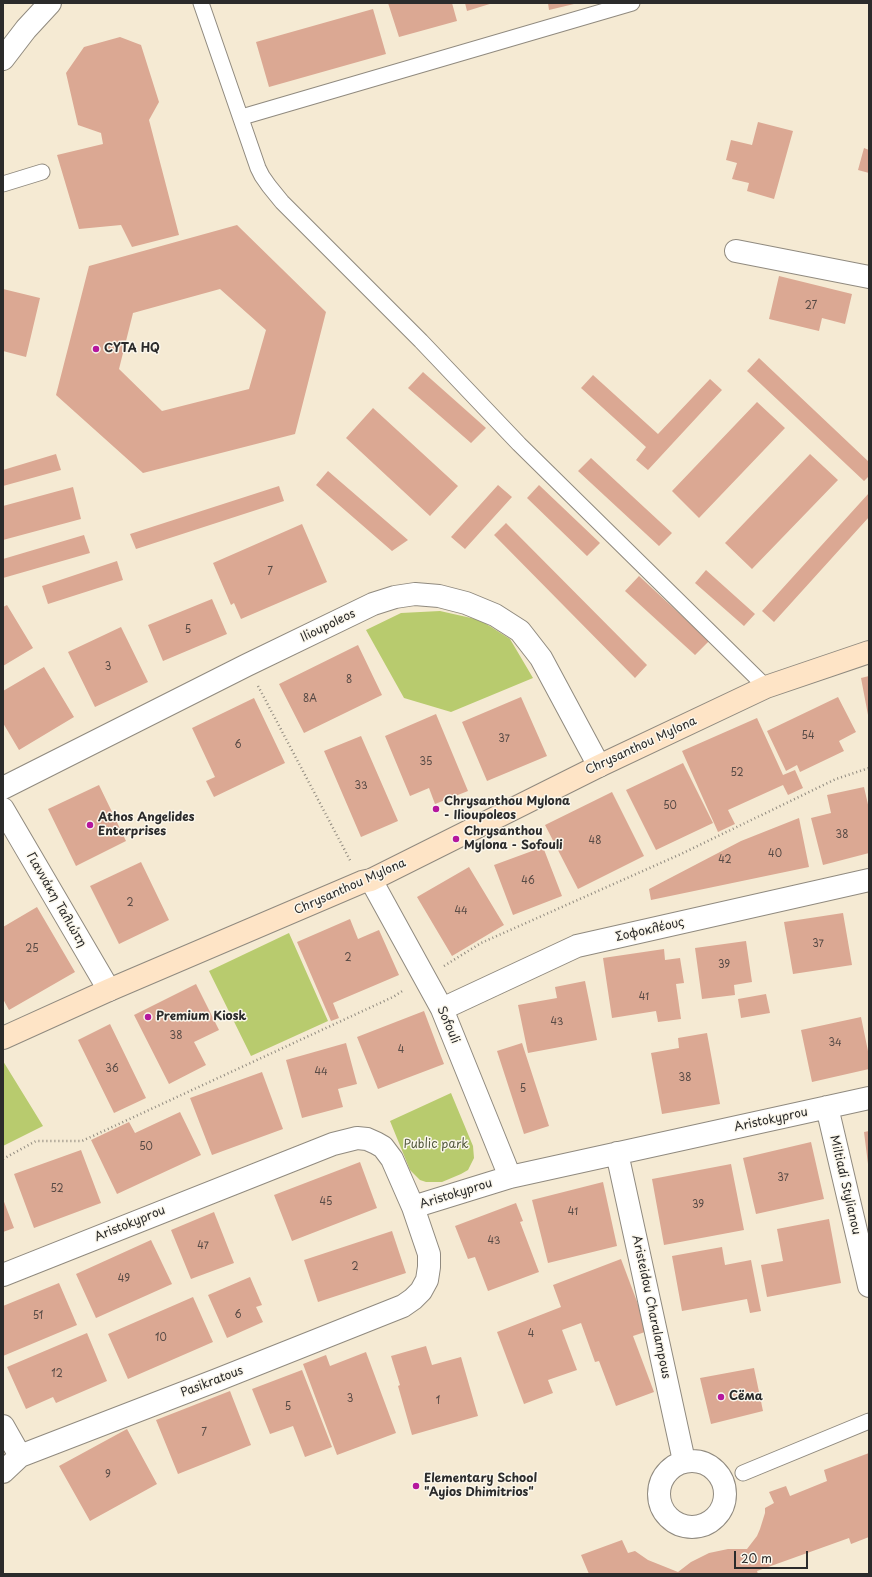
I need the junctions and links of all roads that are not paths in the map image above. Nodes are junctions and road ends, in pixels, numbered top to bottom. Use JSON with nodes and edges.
{"nodes":[{"id":1,"x":50,"y":3,"type":"edge"},
{"id":2,"x":201,"y":3,"type":"edge"},
{"id":3,"x":632,"y":3,"type":"edge"},
{"id":4,"x":3,"y":59,"type":"edge"},
{"id":5,"x":242,"y":117,"type":"junction"},
{"id":6,"x":42,"y":172,"type":"dead end"},
{"id":7,"x":3,"y":184,"type":"edge"},
{"id":8,"x":736,"y":250,"type":"dead end"},
{"id":9,"x":869,"y":277,"type":"edge"},
{"id":10,"x":869,"y":652,"type":"edge"},
{"id":11,"x":766,"y":687,"type":"junction"},
{"id":12,"x":599,"y":766,"type":"junction"},
{"id":13,"x":3,"y":788,"type":"edge"},
{"id":14,"x":3,"y":809,"type":"edge"},
{"id":15,"x":869,"y":880,"type":"edge"},
{"id":16,"x":366,"y":881,"type":"junction"},
{"id":17,"x":109,"y":990,"type":"junction"},
{"id":18,"x":442,"y":1009,"type":"junction"},
{"id":19,"x":3,"y":1038,"type":"edge"},
{"id":20,"x":869,"y":1098,"type":"edge"},
{"id":21,"x":827,"y":1108,"type":"junction"},
{"id":22,"x":617,"y":1153,"type":"junction"},
{"id":23,"x":510,"y":1177,"type":"junction"},
{"id":24,"x":413,"y":1207,"type":"junction"},
{"id":25,"x":3,"y":1275,"type":"edge"},
{"id":26,"x":869,"y":1286,"type":"edge"},
{"id":27,"x":869,"y":1421,"type":"edge"},
{"id":28,"x":3,"y":1426,"type":"edge"},
{"id":29,"x":20,"y":1456,"type":"junction"},
{"id":30,"x":684,"y":1461,"type":"dead end"},
{"id":31,"x":3,"y":1472,"type":"edge"},
{"id":32,"x":744,"y":1473,"type":"dead end"}],
"edges":[{"from":1,"to":4,"type":"street"},
{"from":2,"to":5,"type":"lane"},
{"from":3,"to":5,"type":"lane"},
{"from":5,"to":11,"type":"lane"},
{"from":6,"to":7,"type":"lane"},
{"from":8,"to":9,"type":"street"},
{"from":10,"to":11,"type":"street","name":"Chrysanthou Mylona"},
{"from":11,"to":12,"type":"street","name":"Chrysanthou Mylona"},
{"from":12,"to":13,"type":"street","name":"Ilioupoleos"},
{"from":12,"to":16,"type":"street","name":"Chrysanthou Mylona"},
{"from":14,"to":17,"type":"street","name":"Γιαννάκη Ταλιώτη"},
{"from":15,"to":18,"type":"street","name":"Σοφοκλέους"},
{"from":16,"to":17,"type":"street","name":"Chrysanthou Mylona"},
{"from":16,"to":18,"type":"street","name":"Sofouli"},
{"from":17,"to":19,"type":"street","name":"Chrysanthou Mylona"},
{"from":18,"to":23,"type":"street","name":"Sofouli"},
{"from":20,"to":21,"type":"street","name":"Aristokyprou"},
{"from":21,"to":22,"type":"street","name":"Aristokyprou"},
{"from":21,"to":26,"type":"street","name":"Miltiadi Stylianou"},
{"from":22,"to":23,"type":"street","name":"Aristokyprou"},
{"from":22,"to":30,"type":"street","name":"Aristeidou Charalampous"},
{"from":23,"to":24,"type":"street","name":"Aristokyprou"},
{"from":24,"to":25,"type":"street","name":"Aristokyprou"},
{"from":24,"to":29,"type":"street","name":"Pasikratous"},
{"from":27,"to":32,"type":"lane"},
{"from":28,"to":29,"type":"street"},
{"from":29,"to":31,"type":"street","name":"Pasikratous"}]}
